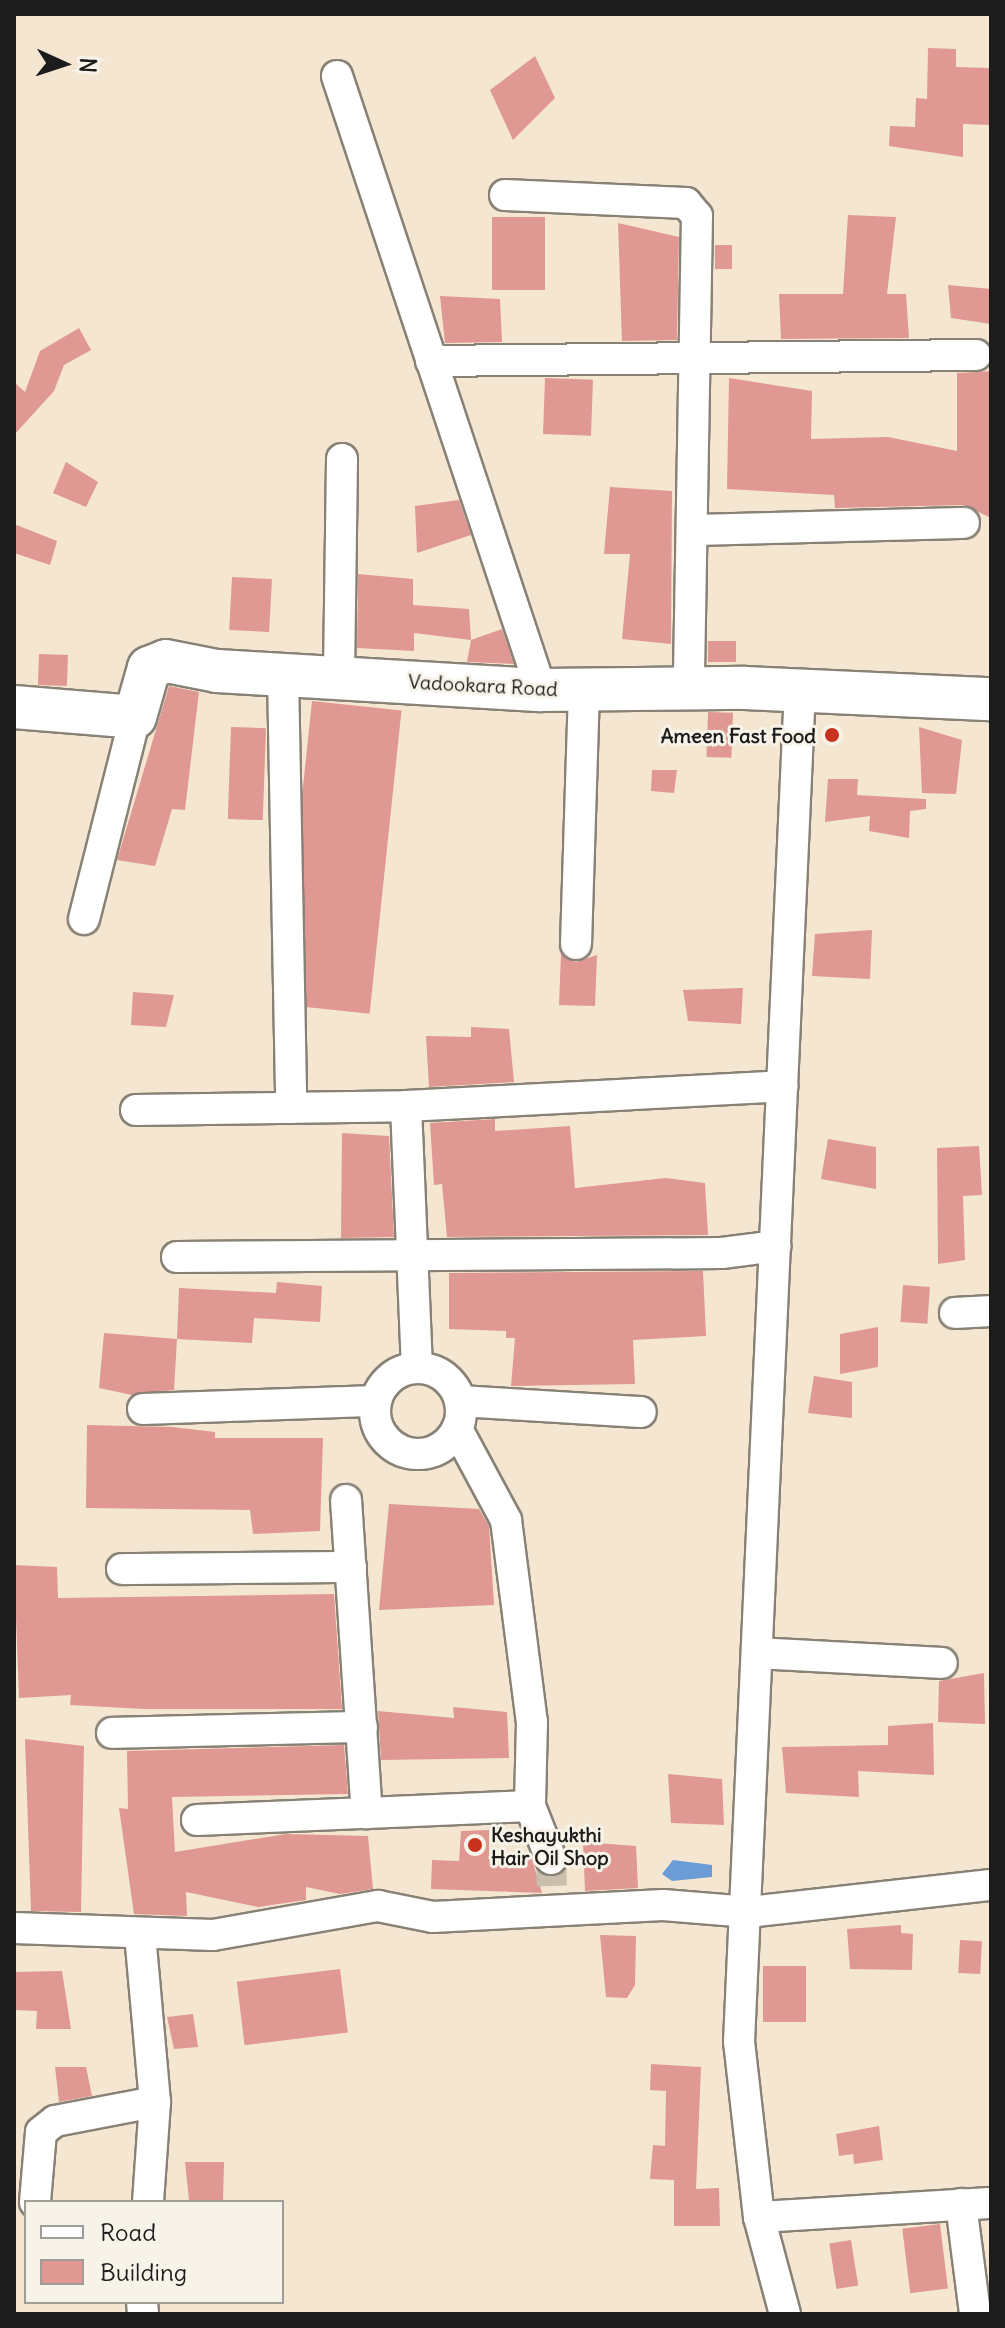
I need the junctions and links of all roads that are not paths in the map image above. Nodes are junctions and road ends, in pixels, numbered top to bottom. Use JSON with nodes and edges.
{"nodes":[{"id":1,"x":337,"y":76,"type":"dead end"},
{"id":2,"x":505,"y":195,"type":"dead end"},
{"id":3,"x":976,"y":355,"type":"dead end"},
{"id":4,"x":694,"y":356,"type":"junction"},
{"id":5,"x":431,"y":361,"type":"junction"},
{"id":6,"x":342,"y":459,"type":"dead end"},
{"id":7,"x":964,"y":523,"type":"dead end"},
{"id":8,"x":692,"y":530,"type":"junction"},
{"id":9,"x":283,"y":675,"type":"junction"},
{"id":10,"x":339,"y":675,"type":"junction"},
{"id":11,"x":689,"y":687,"type":"junction"},
{"id":12,"x":584,"y":689,"type":"junction"},
{"id":13,"x":541,"y":690,"type":"junction"},
{"id":14,"x":800,"y":690,"type":"junction"},
{"id":15,"x":991,"y":699,"type":"edge"},
{"id":16,"x":14,"y":707,"type":"edge"},
{"id":17,"x":135,"y":717,"type":"junction"},
{"id":18,"x":84,"y":919,"type":"dead end"},
{"id":19,"x":576,"y":944,"type":"dead end"},
{"id":20,"x":782,"y":1086,"type":"junction"},
{"id":21,"x":406,"y":1106,"type":"junction"},
{"id":22,"x":291,"y":1108,"type":"junction"},
{"id":23,"x":136,"y":1110,"type":"dead end"},
{"id":24,"x":776,"y":1246,"type":"junction"},
{"id":25,"x":414,"y":1251,"type":"junction"},
{"id":26,"x":177,"y":1257,"type":"dead end"},
{"id":27,"x":991,"y":1311,"type":"edge"},
{"id":28,"x":955,"y":1313,"type":"dead end"},
{"id":29,"x":417,"y":1368,"type":"junction"},
{"id":30,"x":376,"y":1401,"type":"junction"},
{"id":31,"x":143,"y":1409,"type":"dead end"},
{"id":32,"x":641,"y":1412,"type":"dead end"},
{"id":33,"x":458,"y":1415,"type":"junction"},
{"id":34,"x":346,"y":1500,"type":"dead end"},
{"id":35,"x":351,"y":1567,"type":"junction"},
{"id":36,"x":122,"y":1569,"type":"dead end"},
{"id":37,"x":757,"y":1653,"type":"junction"},
{"id":38,"x":942,"y":1663,"type":"dead end"},
{"id":39,"x":362,"y":1727,"type":"junction"},
{"id":40,"x":112,"y":1733,"type":"dead end"},
{"id":41,"x":530,"y":1806,"type":"junction"},
{"id":42,"x":367,"y":1813,"type":"junction"},
{"id":43,"x":197,"y":1820,"type":"dead end"},
{"id":44,"x":550,"y":1884,"type":"junction"},
{"id":45,"x":991,"y":1885,"type":"edge"},
{"id":46,"x":749,"y":1912,"type":"junction"},
{"id":47,"x":14,"y":1928,"type":"edge"},
{"id":48,"x":140,"y":1934,"type":"junction"},
{"id":49,"x":155,"y":2102,"type":"junction"},
{"id":50,"x":35,"y":2200,"type":"edge"},
{"id":51,"x":148,"y":2200,"type":"edge"},
{"id":52,"x":976,"y":2204,"type":"edge"},
{"id":53,"x":759,"y":2217,"type":"junction"},
{"id":54,"x":785,"y":2314,"type":"edge"},
{"id":55,"x":975,"y":2314,"type":"edge"}],
"edges":[{"from":1,"to":5,"type":"street"},
{"from":2,"to":4,"type":"street"},
{"from":3,"to":4,"type":"street"},
{"from":4,"to":5,"type":"street"},
{"from":4,"to":8,"type":"street"},
{"from":5,"to":13,"type":"street"},
{"from":6,"to":10,"type":"street"},
{"from":7,"to":8,"type":"street"},
{"from":8,"to":11,"type":"street"},
{"from":9,"to":10,"type":"main road","name":"Vadookara Road"},
{"from":9,"to":17,"type":"main road","name":"Vadookara Road"},
{"from":9,"to":22,"type":"street"},
{"from":10,"to":13,"type":"main road","name":"Vadookara Road"},
{"from":11,"to":12,"type":"main road","name":"Vadookara Road"},
{"from":11,"to":14,"type":"main road","name":"Vadookara Road"},
{"from":12,"to":13,"type":"main road","name":"Vadookara Road"},
{"from":12,"to":19,"type":"street"},
{"from":14,"to":15,"type":"main road","name":"Vadookara Road"},
{"from":14,"to":20,"type":"street"},
{"from":16,"to":17,"type":"main road"},
{"from":17,"to":18,"type":"street"},
{"from":20,"to":21,"type":"street"},
{"from":20,"to":24,"type":"street"},
{"from":21,"to":22,"type":"street"},
{"from":21,"to":25,"type":"street"},
{"from":22,"to":23,"type":"street"},
{"from":24,"to":25,"type":"street"},
{"from":24,"to":37,"type":"street"},
{"from":25,"to":26,"type":"street"},
{"from":25,"to":29,"type":"street"},
{"from":27,"to":28,"type":"street"},
{"from":29,"to":30,"type":"street"},
{"from":29,"to":33,"type":"street"},
{"from":30,"to":31,"type":"street"},
{"from":30,"to":33,"type":"street"},
{"from":32,"to":33,"type":"street"},
{"from":33,"to":41,"type":"street"},
{"from":34,"to":35,"type":"street"},
{"from":35,"to":36,"type":"street"},
{"from":35,"to":39,"type":"street"},
{"from":37,"to":38,"type":"street"},
{"from":37,"to":46,"type":"street"},
{"from":39,"to":40,"type":"street"},
{"from":39,"to":42,"type":"street"},
{"from":41,"to":42,"type":"street"},
{"from":41,"to":44,"type":"street"},
{"from":42,"to":43,"type":"street"},
{"from":44,"to":46,"type":"street"},
{"from":44,"to":48,"type":"street"},
{"from":45,"to":46,"type":"street"},
{"from":46,"to":53,"type":"street"},
{"from":47,"to":48,"type":"street"},
{"from":48,"to":49,"type":"street"},
{"from":49,"to":50,"type":"street"},
{"from":49,"to":51,"type":"street"},
{"from":52,"to":53,"type":"street"},
{"from":52,"to":55,"type":"street"},
{"from":53,"to":54,"type":"street"}]}
